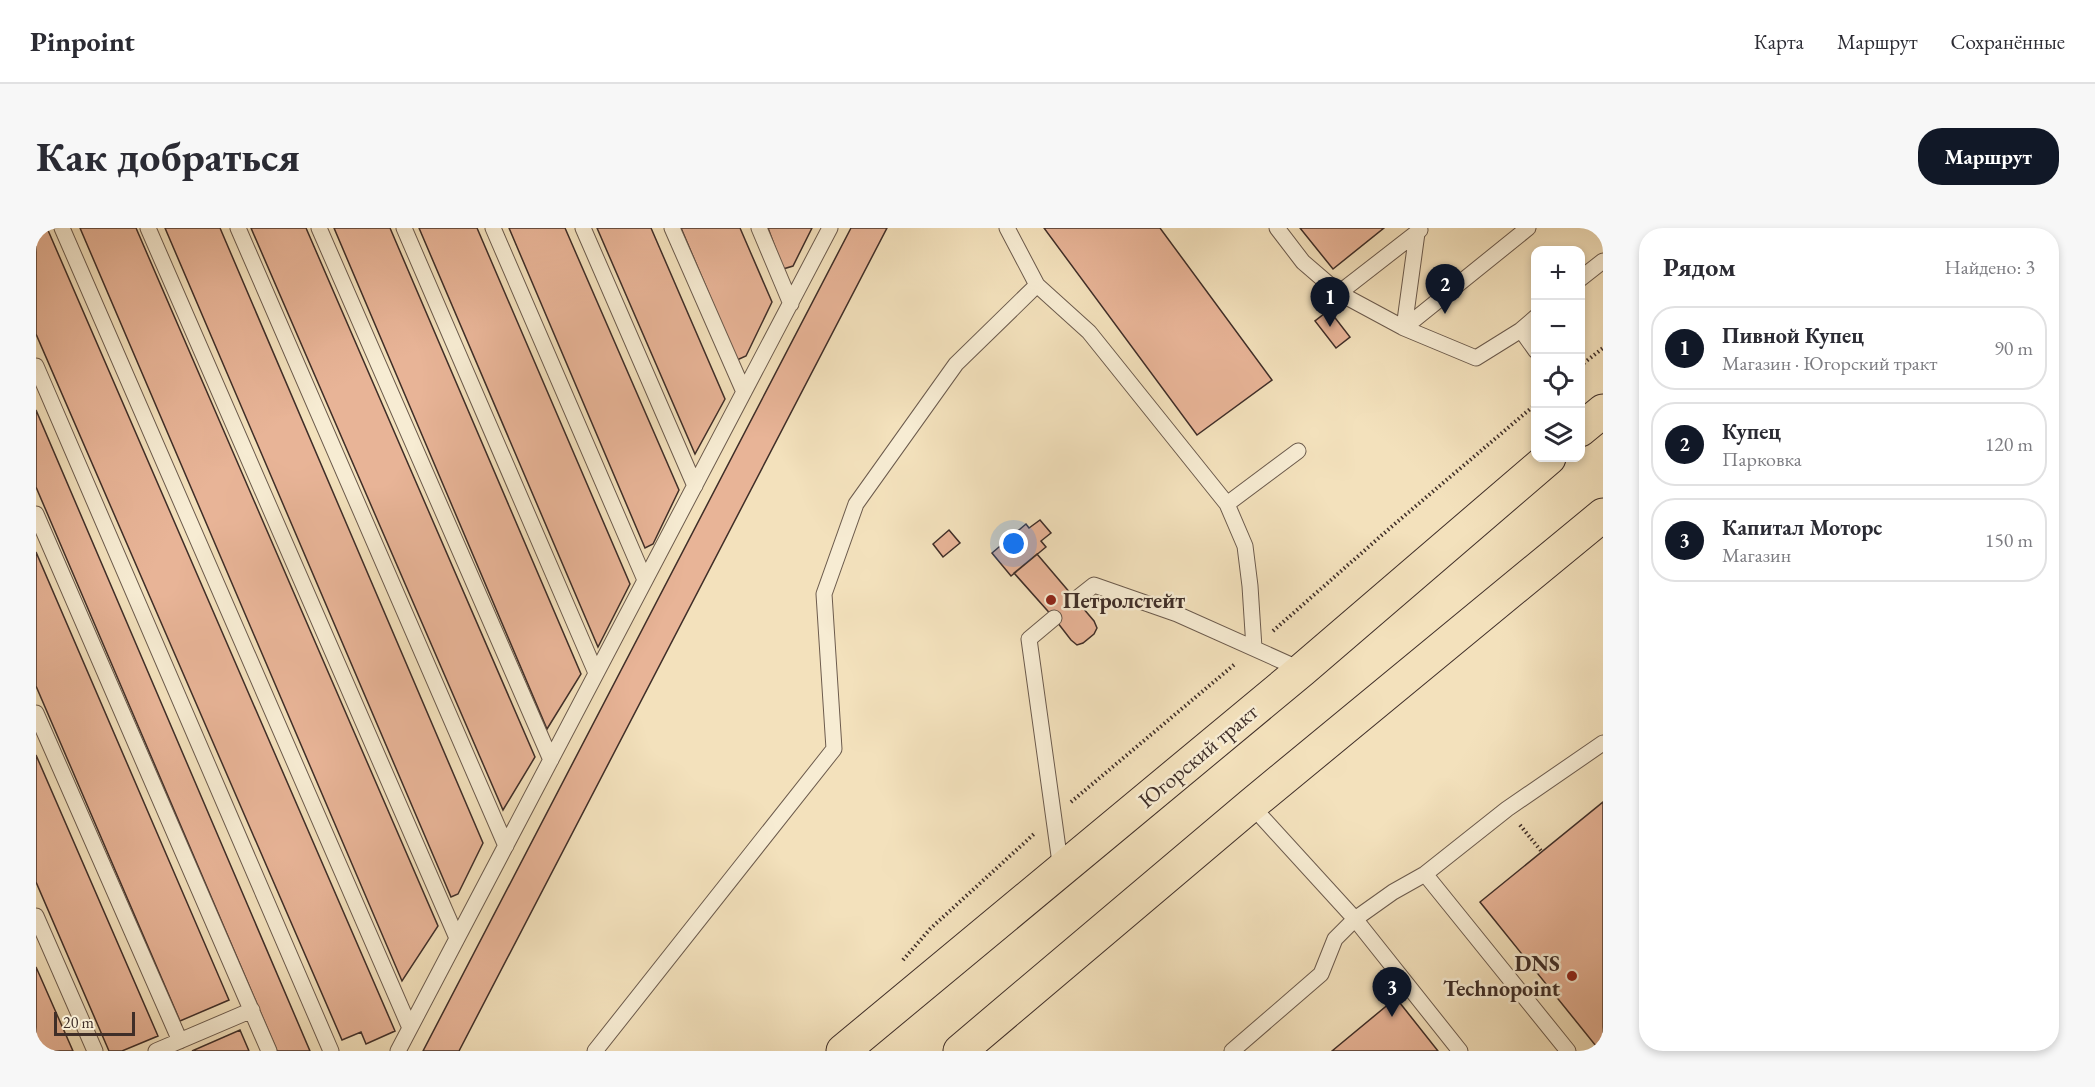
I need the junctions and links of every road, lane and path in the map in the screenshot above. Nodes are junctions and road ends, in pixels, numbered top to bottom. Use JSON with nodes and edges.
{"nodes":[{"id":1,"x":62,"y":228,"type":"edge"},
{"id":2,"x":148,"y":228,"type":"edge"},
{"id":3,"x":238,"y":228,"type":"edge"},
{"id":4,"x":320,"y":228,"type":"edge"},
{"id":5,"x":404,"y":228,"type":"edge"},
{"id":6,"x":493,"y":228,"type":"edge"},
{"id":7,"x":583,"y":228,"type":"edge"},
{"id":8,"x":672,"y":228,"type":"edge"},
{"id":9,"x":759,"y":228,"type":"edge"},
{"id":10,"x":830,"y":228,"type":"edge"},
{"id":11,"x":1007,"y":228,"type":"edge"},
{"id":12,"x":1277,"y":228,"type":"edge"},
{"id":13,"x":1528,"y":228,"type":"edge"},
{"id":14,"x":1420,"y":230,"type":"edge"},
{"id":15,"x":1603,"y":261,"type":"edge"},
{"id":16,"x":1585,"y":276,"type":"edge"},
{"id":17,"x":1037,"y":285,"type":"junction"},
{"id":18,"x":1339,"y":293,"type":"junction"},
{"id":19,"x":790,"y":304,"type":"junction"},
{"id":20,"x":1531,"y":321,"type":"edge"},
{"id":21,"x":1404,"y":328,"type":"junction"},
{"id":22,"x":1521,"y":330,"type":"junction"},
{"id":23,"x":1531,"y":344,"type":"edge"},
{"id":24,"x":1603,"y":348,"type":"edge"},
{"id":25,"x":1585,"y":363,"type":"edge"},
{"id":26,"x":36,"y":366,"type":"edge"},
{"id":27,"x":744,"y":392,"type":"junction"},
{"id":28,"x":1531,"y":408,"type":"edge"},
{"id":29,"x":1298,"y":451,"type":"dead end"},
{"id":30,"x":1544,"y":462,"type":"edge"},
{"id":31,"x":695,"y":486,"type":"junction"},
{"id":32,"x":1227,"y":504,"type":"junction"},
{"id":33,"x":36,"y":514,"type":"edge"},
{"id":34,"x":1603,"y":515,"type":"edge"},
{"id":35,"x":645,"y":580,"type":"junction"},
{"id":36,"x":1075,"y":600,"type":"dead end"},
{"id":37,"x":1054,"y":618,"type":"dead end"},
{"id":38,"x":1254,"y":648,"type":"junction"},
{"id":39,"x":1302,"y":670,"type":"junction"},
{"id":40,"x":596,"y":673,"type":"junction"},
{"id":41,"x":36,"y":713,"type":"edge"},
{"id":42,"x":1603,"y":743,"type":"edge"},
{"id":43,"x":551,"y":760,"type":"junction"},
{"id":44,"x":1251,"y":805,"type":"junction"},
{"id":45,"x":1508,"y":809,"type":"junction"},
{"id":46,"x":1053,"y":817,"type":"junction"},
{"id":47,"x":506,"y":846,"type":"junction"},
{"id":48,"x":1542,"y":852,"type":"dead end"},
{"id":49,"x":1061,"y":870,"type":"junction"},
{"id":50,"x":1425,"y":874,"type":"junction"},
{"id":51,"x":36,"y":916,"type":"edge"},
{"id":52,"x":1355,"y":919,"type":"junction"},
{"id":53,"x":457,"y":938,"type":"junction"},
{"id":54,"x":902,"y":961,"type":"dead end"},
{"id":55,"x":252,"y":1010,"type":"junction"},
{"id":56,"x":410,"y":1028,"type":"junction"},
{"id":57,"x":180,"y":1041,"type":"junction"},
{"id":58,"x":95,"y":1051,"type":"edge"},
{"id":59,"x":156,"y":1051,"type":"edge"},
{"id":60,"x":269,"y":1051,"type":"edge"},
{"id":61,"x":330,"y":1051,"type":"edge"},
{"id":62,"x":398,"y":1051,"type":"edge"},
{"id":63,"x":595,"y":1051,"type":"edge"},
{"id":64,"x":843,"y":1051,"type":"edge"},
{"id":65,"x":960,"y":1051,"type":"edge"},
{"id":66,"x":1232,"y":1051,"type":"edge"},
{"id":67,"x":1460,"y":1051,"type":"edge"},
{"id":68,"x":1568,"y":1051,"type":"edge"}],
"edges":[{"from":1,"to":56,"type":"lane"},
{"from":2,"to":53,"type":"lane"},
{"from":3,"to":47,"type":"lane"},
{"from":4,"to":43,"type":"lane"},
{"from":5,"to":40,"type":"lane"},
{"from":6,"to":35,"type":"lane"},
{"from":7,"to":31,"type":"lane"},
{"from":8,"to":27,"type":"lane"},
{"from":9,"to":19,"type":"lane"},
{"from":10,"to":19,"type":"lane"},
{"from":11,"to":17,"type":"lane"},
{"from":12,"to":18,"type":"lane"},
{"from":13,"to":21,"type":"lane"},
{"from":14,"to":18,"type":"lane"},
{"from":14,"to":21,"type":"lane"},
{"from":15,"to":16,"type":"lane"},
{"from":17,"to":32,"type":"lane"},
{"from":17,"to":63,"type":"lane"},
{"from":18,"to":21,"type":"lane"},
{"from":19,"to":27,"type":"lane"},
{"from":20,"to":22,"type":"lane"},
{"from":21,"to":22,"type":"lane"},
{"from":22,"to":23,"type":"lane"},
{"from":24,"to":25,"type":"path"},
{"from":26,"to":61,"type":"lane"},
{"from":27,"to":31,"type":"lane"},
{"from":28,"to":38,"type":"path"},
{"from":29,"to":32,"type":"lane"},
{"from":30,"to":39,"type":"main road","name":"Югорский тракт"},
{"from":31,"to":35,"type":"lane"},
{"from":32,"to":38,"type":"lane"},
{"from":33,"to":55,"type":"lane"},
{"from":34,"to":44,"type":"main road"},
{"from":35,"to":40,"type":"lane"},
{"from":36,"to":38,"type":"lane"},
{"from":37,"to":46,"type":"lane"},
{"from":38,"to":39,"type":"lane"},
{"from":38,"to":46,"type":"path"},
{"from":39,"to":49,"type":"main road","name":"Югорский тракт"},
{"from":40,"to":43,"type":"lane"},
{"from":41,"to":57,"type":"lane"},
{"from":42,"to":45,"type":"lane"},
{"from":43,"to":47,"type":"lane"},
{"from":44,"to":52,"type":"lane"},
{"from":44,"to":65,"type":"main road"},
{"from":45,"to":48,"type":"path"},
{"from":45,"to":50,"type":"lane"},
{"from":46,"to":49,"type":"lane"},
{"from":46,"to":54,"type":"path"},
{"from":47,"to":53,"type":"lane"},
{"from":49,"to":64,"type":"main road","name":"Югорский тракт"},
{"from":50,"to":52,"type":"lane"},
{"from":50,"to":68,"type":"lane"},
{"from":51,"to":58,"type":"lane"},
{"from":52,"to":66,"type":"lane"},
{"from":52,"to":67,"type":"lane"},
{"from":53,"to":56,"type":"lane"},
{"from":55,"to":57,"type":"lane"},
{"from":55,"to":60,"type":"lane"},
{"from":56,"to":62,"type":"lane"},
{"from":57,"to":59,"type":"lane"}]}
